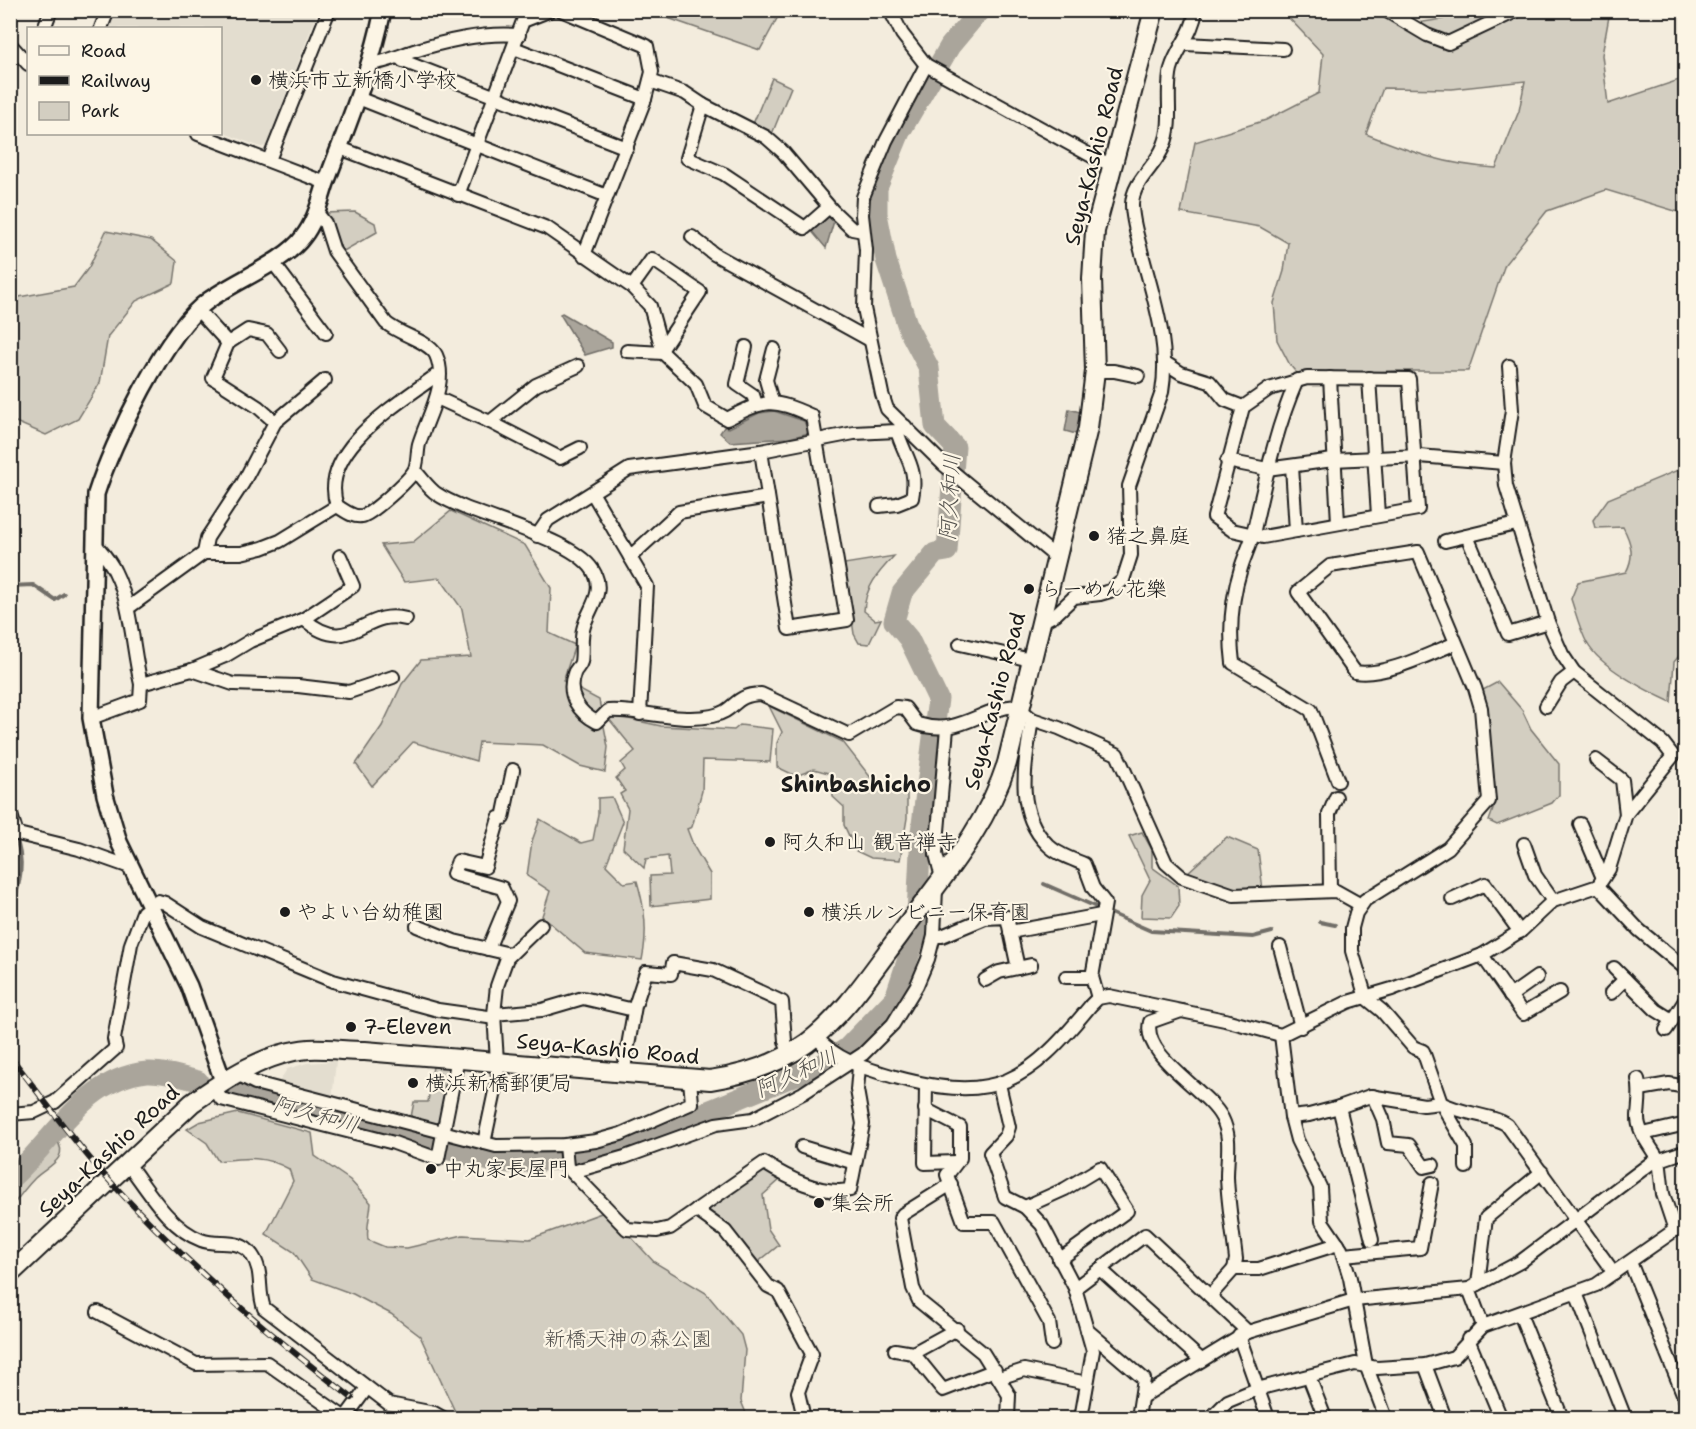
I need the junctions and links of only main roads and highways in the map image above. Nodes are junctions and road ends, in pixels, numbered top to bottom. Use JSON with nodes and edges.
{"nodes":[{"id":1,"x":1154,"y":10,"type":"edge"},
{"id":2,"x":10,"y":1274,"type":"edge"}],
"edges":[{"from":1,"to":2,"type":"main road","name":"Seya-Kashio Road"}]}
